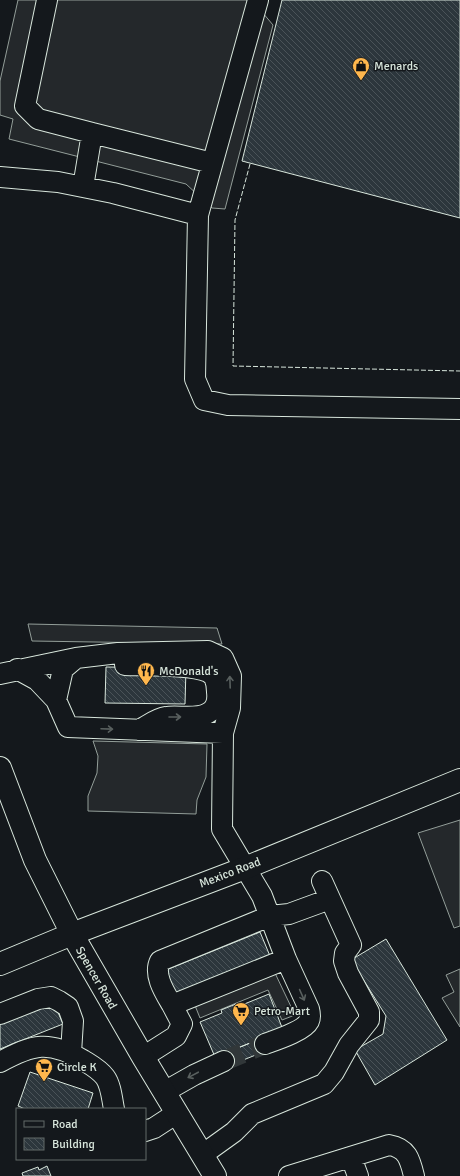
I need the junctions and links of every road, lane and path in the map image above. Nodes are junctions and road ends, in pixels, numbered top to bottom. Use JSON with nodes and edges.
{"nodes":[{"id":1,"x":47,"y":0,"type":"edge"},
{"id":2,"x":258,"y":0,"type":"edge"},
{"id":3,"x":92,"y":133,"type":"junction"},
{"id":4,"x":0,"y":162,"type":"edge"},
{"id":5,"x":212,"y":163,"type":"junction"},
{"id":6,"x":0,"y":177,"type":"edge"},
{"id":7,"x":25,"y":179,"type":"junction"},
{"id":8,"x":83,"y":187,"type":"junction"},
{"id":9,"x":0,"y":188,"type":"edge"},
{"id":10,"x":198,"y":215,"type":"junction"},
{"id":11,"x":460,"y":409,"type":"edge"},
{"id":12,"x":76,"y":658,"type":"junction"},
{"id":13,"x":8,"y":672,"type":"edge"},
{"id":14,"x":56,"y":700,"type":"junction"},
{"id":15,"x":215,"y":707,"type":"junction"},
{"id":16,"x":225,"y":728,"type":"junction"},
{"id":17,"x":139,"y":730,"type":"junction"},
{"id":18,"x":0,"y":768,"type":"edge"},
{"id":19,"x":460,"y":780,"type":"edge"},
{"id":20,"x":245,"y":868,"type":"junction"},
{"id":21,"x":322,"y":881,"type":"dead end"},
{"id":22,"x":330,"y":899,"type":"junction"},
{"id":23,"x":270,"y":916,"type":"junction"},
{"id":24,"x":72,"y":934,"type":"junction"},
{"id":25,"x":286,"y":959,"type":"junction"},
{"id":26,"x":0,"y":964,"type":"edge"},
{"id":27,"x":172,"y":1005,"type":"junction"},
{"id":28,"x":0,"y":1014,"type":"edge"},
{"id":29,"x":265,"y":1044,"type":"tunnel mouth"},
{"id":30,"x":71,"y":1053,"type":"junction"},
{"id":31,"x":143,"y":1057,"type":"junction"},
{"id":32,"x":224,"y":1061,"type":"tunnel mouth"},
{"id":33,"x":0,"y":1062,"type":"edge"},
{"id":34,"x":164,"y":1092,"type":"junction"},
{"id":35,"x":114,"y":1108,"type":"edge"},
{"id":36,"x":177,"y":1113,"type":"junction"},
{"id":37,"x":146,"y":1131,"type":"edge"},
{"id":38,"x":202,"y":1155,"type":"junction"},
{"id":39,"x":351,"y":1157,"type":"junction"},
{"id":40,"x":215,"y":1176,"type":"edge"},
{"id":41,"x":289,"y":1176,"type":"edge"},
{"id":42,"x":358,"y":1176,"type":"edge"},
{"id":43,"x":414,"y":1176,"type":"edge"}],
"edges":[{"from":1,"to":3,"type":"lane"},
{"from":2,"to":5,"type":"lane"},
{"from":3,"to":5,"type":"lane"},
{"from":3,"to":8,"type":"lane"},
{"from":4,"to":7,"type":"lane"},
{"from":5,"to":10,"type":"lane"},
{"from":6,"to":7,"type":"lane"},
{"from":7,"to":8,"type":"lane"},
{"from":7,"to":9,"type":"lane"},
{"from":8,"to":10,"type":"lane"},
{"from":10,"to":11,"type":"lane"},
{"from":12,"to":13,"type":"lane"},
{"from":12,"to":14,"type":"lane"},
{"from":12,"to":15,"type":"lane"},
{"from":16,"to":12,"type":"lane","one_way":true},
{"from":13,"to":14,"type":"lane"},
{"from":14,"to":17,"type":"lane","one_way":true},
{"from":15,"to":16,"type":"lane"},
{"from":17,"to":15,"type":"lane","one_way":true},
{"from":16,"to":17,"type":"lane"},
{"from":16,"to":20,"type":"lane"},
{"from":18,"to":24,"type":"main road","name":"Spencer Road"},
{"from":19,"to":20,"type":"main road","name":"Mexico Road"},
{"from":20,"to":23,"type":"lane"},
{"from":20,"to":24,"type":"main road","name":"Mexico Road"},
{"from":21,"to":22,"type":"lane"},
{"from":22,"to":23,"type":"lane"},
{"from":22,"to":38,"type":"lane"},
{"from":23,"to":25,"type":"lane"},
{"from":23,"to":27,"type":"lane"},
{"from":24,"to":26,"type":"main road","name":"Mexico Road"},
{"from":24,"to":31,"type":"main road","name":"Spencer Road"},
{"from":25,"to":27,"type":"lane"},
{"from":25,"to":29,"type":"lane","one_way":true},
{"from":27,"to":31,"type":"lane"},
{"from":28,"to":30,"type":"lane"},
{"from":30,"to":33,"type":"lane"},
{"from":30,"to":35,"type":"lane"},
{"from":31,"to":34,"type":"main road","name":"Spencer Road"},
{"from":32,"to":34,"type":"lane","one_way":true},
{"from":34,"to":36,"type":"main road","name":"Spencer Road"},
{"from":36,"to":37,"type":"lane"},
{"from":36,"to":38,"type":"main road","name":"Spencer Road"},
{"from":38,"to":40,"type":"main road","name":"Spencer Road"},
{"from":39,"to":41,"type":"lane"},
{"from":39,"to":42,"type":"lane"},
{"from":39,"to":43,"type":"lane"}]}
